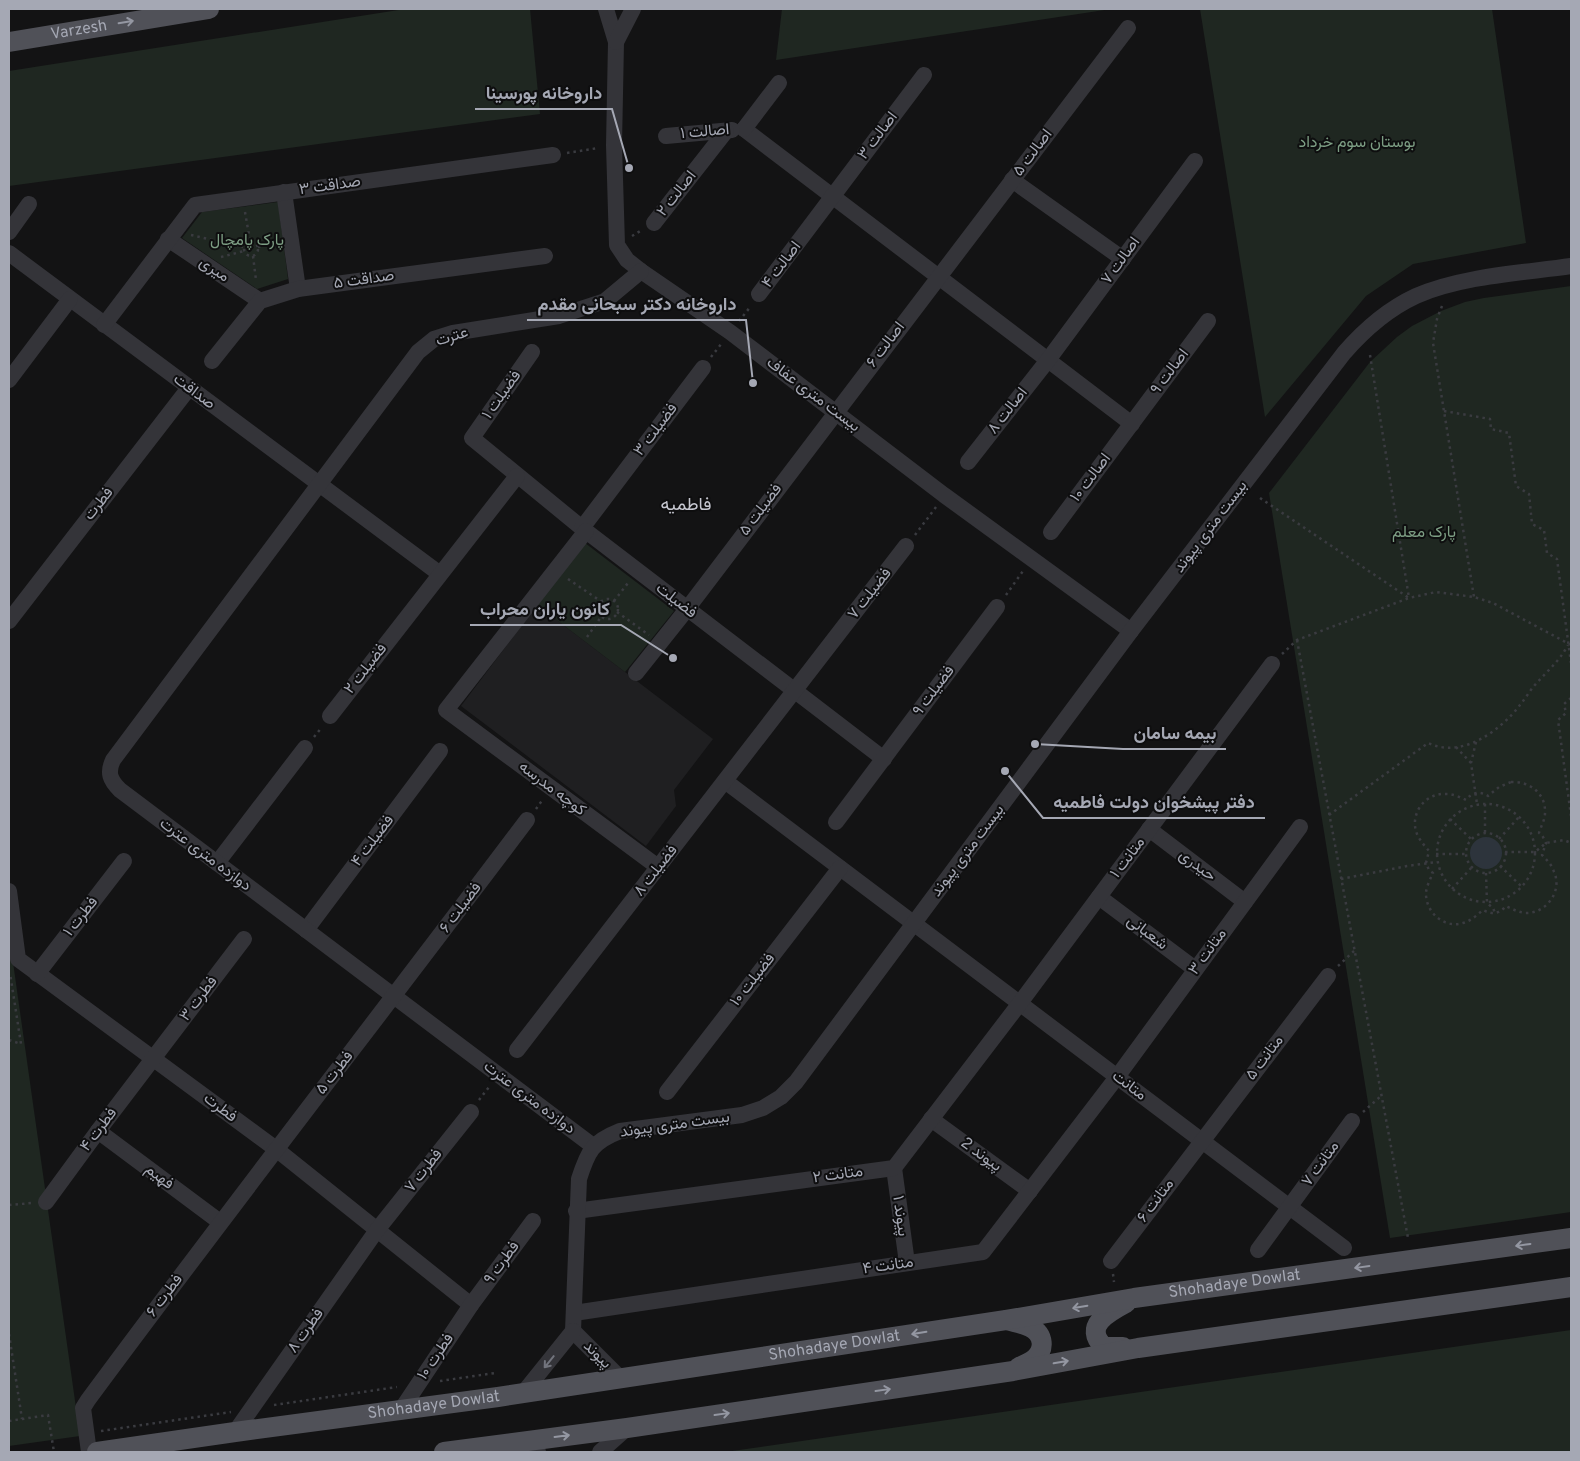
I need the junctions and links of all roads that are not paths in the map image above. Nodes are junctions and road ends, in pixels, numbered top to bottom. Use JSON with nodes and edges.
{"nodes":[{"id":1,"x":209,"y":9,"type":"edge"},
{"id":2,"x":606,"y":9,"type":"edge"},
{"id":3,"x":633,"y":9,"type":"edge"},
{"id":4,"x":1128,"y":28,"type":"dead end"},
{"id":5,"x":9,"y":42,"type":"edge"},
{"id":6,"x":616,"y":42,"type":"junction"},
{"id":7,"x":924,"y":75,"type":"dead end"},
{"id":8,"x":779,"y":83,"type":"dead end"},
{"id":9,"x":744,"y":129,"type":"junction"},
{"id":10,"x":726,"y":130,"type":"junction"},
{"id":11,"x":666,"y":136,"type":"dead end"},
{"id":12,"x":553,"y":155,"type":"road end"},
{"id":13,"x":1194,"y":161,"type":"dead end"},
{"id":14,"x":1012,"y":180,"type":"junction"},
{"id":15,"x":284,"y":192,"type":"junction"},
{"id":16,"x":833,"y":197,"type":"junction"},
{"id":17,"x":30,"y":204,"type":"dead end"},
{"id":18,"x":654,"y":223,"type":"road end"},
{"id":19,"x":9,"y":232,"type":"edge"},
{"id":20,"x":171,"y":235,"type":"junction"},
{"id":21,"x":9,"y":253,"type":"edge"},
{"id":22,"x":545,"y":256,"type":"dead end"},
{"id":23,"x":1123,"y":259,"type":"junction"},
{"id":24,"x":1571,"y":266,"type":"edge"},
{"id":25,"x":640,"y":271,"type":"junction"},
{"id":26,"x":937,"y":277,"type":"junction"},
{"id":27,"x":298,"y":289,"type":"junction"},
{"id":28,"x":759,"y":294,"type":"road end"},
{"id":29,"x":70,"y":299,"type":"junction"},
{"id":30,"x":260,"y":301,"type":"junction"},
{"id":31,"x":1208,"y":321,"type":"dead end"},
{"id":32,"x":104,"y":325,"type":"junction"},
{"id":33,"x":532,"y":352,"type":"dead end"},
{"id":34,"x":1048,"y":360,"type":"junction"},
{"id":35,"x":212,"y":361,"type":"dead end"},
{"id":36,"x":703,"y":368,"type":"road end"},
{"id":37,"x":9,"y":380,"type":"edge"},
{"id":38,"x":189,"y":388,"type":"junction"},
{"id":39,"x":835,"y":412,"type":"junction"},
{"id":40,"x":1132,"y":424,"type":"junction"},
{"id":41,"x":472,"y":438,"type":"joint"},
{"id":42,"x":968,"y":462,"type":"dead end"},
{"id":43,"x":517,"y":476,"type":"junction"},
{"id":44,"x":318,"y":486,"type":"junction"},
{"id":45,"x":584,"y":529,"type":"junction"},
{"id":46,"x":1050,"y":532,"type":"dead end"},
{"id":47,"x":906,"y":546,"type":"road end"},
{"id":48,"x":440,"y":574,"type":"junction"},
{"id":49,"x":997,"y":606,"type":"road end"},
{"id":50,"x":686,"y":609,"type":"junction"},
{"id":51,"x":9,"y":620,"type":"edge"},
{"id":52,"x":1131,"y":631,"type":"junction"},
{"id":53,"x":1272,"y":664,"type":"road end"},
{"id":54,"x":636,"y":673,"type":"dead end"},
{"id":55,"x":794,"y":691,"type":"junction"},
{"id":56,"x":446,"y":710,"type":"joint"},
{"id":57,"x":330,"y":716,"type":"road end"},
{"id":58,"x":305,"y":748,"type":"road end"},
{"id":59,"x":440,"y":751,"type":"dead end"},
{"id":60,"x":884,"y":759,"type":"junction"},
{"id":61,"x":725,"y":781,"type":"junction"},
{"id":62,"x":528,"y":820,"type":"road end"},
{"id":63,"x":836,"y":822,"type":"dead end"},
{"id":64,"x":1300,"y":827,"type":"dead end"},
{"id":65,"x":1149,"y":830,"type":"junction"},
{"id":66,"x":124,"y":861,"type":"dead end"},
{"id":67,"x":217,"y":863,"type":"junction"},
{"id":68,"x":658,"y":867,"type":"junction"},
{"id":69,"x":840,"y":868,"type":"junction"},
{"id":70,"x":9,"y":891,"type":"edge"},
{"id":71,"x":1099,"y":897,"type":"junction"},
{"id":72,"x":1245,"y":902,"type":"junction"},
{"id":73,"x":914,"y":924,"type":"junction"},
{"id":74,"x":306,"y":930,"type":"junction"},
{"id":75,"x":244,"y":939,"type":"dead end"},
{"id":76,"x":1195,"y":969,"type":"junction"},
{"id":77,"x":37,"y":974,"type":"junction"},
{"id":78,"x":1328,"y":976,"type":"road end"},
{"id":79,"x":394,"y":997,"type":"junction"},
{"id":80,"x":1020,"y":1004,"type":"junction"},
{"id":81,"x":517,"y":1050,"type":"dead end"},
{"id":82,"x":154,"y":1058,"type":"junction"},
{"id":83,"x":1117,"y":1077,"type":"junction"},
{"id":84,"x":667,"y":1092,"type":"dead end"},
{"id":85,"x":470,"y":1112,"type":"road end"},
{"id":86,"x":932,"y":1118,"type":"junction"},
{"id":87,"x":1352,"y":1121,"type":"road end"},
{"id":88,"x":98,"y":1131,"type":"junction"},
{"id":89,"x":1202,"y":1141,"type":"junction"},
{"id":90,"x":593,"y":1146,"type":"junction"},
{"id":91,"x":276,"y":1149,"type":"junction"},
{"id":92,"x":894,"y":1168,"type":"junction"},
{"id":93,"x":1030,"y":1191,"type":"junction"},
{"id":94,"x":46,"y":1202,"type":"road end"},
{"id":95,"x":1290,"y":1207,"type":"junction"},
{"id":96,"x":576,"y":1211,"type":"junction"},
{"id":97,"x":220,"y":1222,"type":"junction"},
{"id":98,"x":533,"y":1222,"type":"dead end"},
{"id":99,"x":377,"y":1230,"type":"junction"},
{"id":100,"x":1571,"y":1238,"type":"edge"},
{"id":101,"x":1344,"y":1248,"type":"dead end"},
{"id":102,"x":1258,"y":1250,"type":"dead end"},
{"id":103,"x":1111,"y":1261,"type":"dead end"},
{"id":104,"x":907,"y":1263,"type":"junction"},
{"id":105,"x":1571,"y":1287,"type":"edge"},
{"id":106,"x":1134,"y":1298,"type":"junction"},
{"id":107,"x":471,"y":1305,"type":"junction"},
{"id":108,"x":574,"y":1314,"type":"junction"},
{"id":109,"x":1006,"y":1320,"type":"junction"},
{"id":110,"x":573,"y":1331,"type":"junction"},
{"id":111,"x":1138,"y":1348,"type":"junction"},
{"id":112,"x":1013,"y":1371,"type":"junction"},
{"id":113,"x":621,"y":1379,"type":"junction"},
{"id":114,"x":524,"y":1392,"type":"junction"},
{"id":115,"x":402,"y":1410,"type":"junction"},
{"id":116,"x":627,"y":1428,"type":"junction"},
{"id":117,"x":235,"y":1432,"type":"junction"},
{"id":118,"x":531,"y":1447,"type":"edge"},
{"id":119,"x":88,"y":1452,"type":"edge"},
{"id":120,"x":97,"y":1452,"type":"edge"},
{"id":121,"x":444,"y":1452,"type":"edge"},
{"id":122,"x":600,"y":1452,"type":"edge"}],
"edges":[{"from":5,"to":1,"type":"main road","name":"Varzesh","one_way":true},
{"from":2,"to":6,"type":"street"},
{"from":3,"to":6,"type":"street"},
{"from":4,"to":14,"type":"street","name":"اصالت ۵"},
{"from":6,"to":25,"type":"street","name":"بیست متری عفاف"},
{"from":7,"to":16,"type":"street","name":"اصالت ۳"},
{"from":8,"to":9,"type":"street"},
{"from":9,"to":10,"type":"street","name":"اصالت ۱"},
{"from":9,"to":16,"type":"street"},
{"from":10,"to":11,"type":"street","name":"اصالت ۱"},
{"from":10,"to":18,"type":"street","name":"اصالت ۲"},
{"from":12,"to":15,"type":"street","name":"صداقت ۳"},
{"from":13,"to":23,"type":"street","name":"اصالت ۷"},
{"from":14,"to":23,"type":"street"},
{"from":14,"to":26,"type":"street","name":"اصالت ۵"},
{"from":15,"to":20,"type":"street","name":"صداقت ۳"},
{"from":15,"to":27,"type":"street"},
{"from":16,"to":26,"type":"street"},
{"from":16,"to":28,"type":"street","name":"اصالت ۴"},
{"from":17,"to":19,"type":"street"},
{"from":20,"to":30,"type":"street","name":"میری"},
{"from":20,"to":32,"type":"street","name":"صداقت ۳"},
{"from":21,"to":29,"type":"street","name":"صداقت"},
{"from":22,"to":27,"type":"street","name":"صداقت ۵"},
{"from":23,"to":34,"type":"street","name":"اصالت ۷"},
{"from":24,"to":52,"type":"street","name":"بیست متری پیوند"},
{"from":25,"to":39,"type":"street","name":"بیست متری عفاف"},
{"from":25,"to":44,"type":"street","name":"عترت"},
{"from":26,"to":34,"type":"street"},
{"from":26,"to":39,"type":"street","name":"اصالت ۶"},
{"from":27,"to":30,"type":"street","name":"صداقت ۵"},
{"from":29,"to":32,"type":"street","name":"صداقت"},
{"from":29,"to":37,"type":"street"},
{"from":30,"to":35,"type":"street"},
{"from":31,"to":40,"type":"street","name":"اصالت ۹"},
{"from":32,"to":38,"type":"street","name":"صداقت"},
{"from":33,"to":41,"type":"street","name":"فضیلت ۱"},
{"from":34,"to":40,"type":"street"},
{"from":34,"to":42,"type":"street","name":"اصالت ۸"},
{"from":36,"to":45,"type":"street","name":"فضیلت ۳"},
{"from":38,"to":44,"type":"street","name":"صداقت"},
{"from":38,"to":51,"type":"street","name":"فطرت"},
{"from":39,"to":50,"type":"street","name":"فضیلت ۵"},
{"from":39,"to":52,"type":"street","name":"بیست متری عفاف"},
{"from":40,"to":46,"type":"street","name":"اصالت ۱۰"},
{"from":41,"to":43,"type":"street","name":"فضیلت"},
{"from":43,"to":45,"type":"street","name":"فضیلت"},
{"from":43,"to":48,"type":"street","name":"فضیلت ۲"},
{"from":44,"to":48,"type":"street"},
{"from":44,"to":67,"type":"street","name":"دوازده متری عترت"},
{"from":45,"to":50,"type":"street","name":"فضیلت"},
{"from":45,"to":56,"type":"street","name":"فضیلت ۳"},
{"from":47,"to":55,"type":"street","name":"فضیلت ۷"},
{"from":48,"to":57,"type":"street","name":"فضیلت ۲"},
{"from":49,"to":60,"type":"street","name":"فضیلت ۹"},
{"from":50,"to":54,"type":"street","name":"فضیلت ۵"},
{"from":50,"to":55,"type":"street","name":"فضیلت"},
{"from":52,"to":73,"type":"street","name":"بیست متری پیوند"},
{"from":53,"to":65,"type":"street","name":"متانت ۱"},
{"from":55,"to":60,"type":"street","name":"فضیلت"},
{"from":55,"to":61,"type":"street","name":"فضیلت ۸"},
{"from":56,"to":68,"type":"street","name":"کوچه مدرسه"},
{"from":58,"to":67,"type":"street"},
{"from":59,"to":74,"type":"street","name":"فضیلت ۴"},
{"from":60,"to":63,"type":"street","name":"فضیلت ۹"},
{"from":61,"to":68,"type":"street","name":"فضیلت ۸"},
{"from":61,"to":69,"type":"street"},
{"from":62,"to":79,"type":"street","name":"فضیلت ۶"},
{"from":64,"to":72,"type":"street","name":"متانت ۳"},
{"from":65,"to":71,"type":"street","name":"متانت ۱"},
{"from":65,"to":72,"type":"street","name":"حیدری"},
{"from":66,"to":77,"type":"street","name":"فطرت ۱"},
{"from":67,"to":74,"type":"street","name":"دوازده متری عترت"},
{"from":68,"to":81,"type":"street","name":"فضیلت ۸"},
{"from":69,"to":73,"type":"street"},
{"from":69,"to":84,"type":"street","name":"فضیلت ۱۰"},
{"from":70,"to":77,"type":"street","name":"فطرت"},
{"from":71,"to":76,"type":"street","name":"شعبانی"},
{"from":71,"to":80,"type":"street","name":"متانت ۱"},
{"from":72,"to":76,"type":"street","name":"متانت ۳"},
{"from":73,"to":80,"type":"street","name":"متانت"},
{"from":73,"to":90,"type":"street","name":"بیست متری پیوند"},
{"from":74,"to":79,"type":"street","name":"دوازده متری عترت"},
{"from":75,"to":82,"type":"street","name":"فطرت ۳"},
{"from":76,"to":83,"type":"street","name":"متانت ۳"},
{"from":77,"to":82,"type":"street","name":"فطرت"},
{"from":78,"to":89,"type":"street","name":"متانت ۵"},
{"from":79,"to":90,"type":"street","name":"دوازده متری عترت"},
{"from":79,"to":91,"type":"street","name":"فطرت ۵"},
{"from":80,"to":83,"type":"street","name":"متانت"},
{"from":80,"to":86,"type":"street"},
{"from":82,"to":88,"type":"street","name":"فطرت ۴"},
{"from":82,"to":91,"type":"street","name":"فطرت"},
{"from":83,"to":89,"type":"street","name":"متانت"},
{"from":83,"to":93,"type":"street","name":"متانت ۴"},
{"from":85,"to":99,"type":"street","name":"فطرت ۷"},
{"from":86,"to":92,"type":"street"},
{"from":86,"to":93,"type":"street","name":"پیوند 2"},
{"from":87,"to":95,"type":"street","name":"متانت ۷"},
{"from":88,"to":94,"type":"street","name":"فطرت ۴"},
{"from":88,"to":97,"type":"street","name":"فهیم"},
{"from":89,"to":95,"type":"street","name":"متانت"},
{"from":89,"to":103,"type":"street","name":"متانت ۶"},
{"from":90,"to":96,"type":"street"},
{"from":91,"to":97,"type":"street","name":"فطرت ۶"},
{"from":91,"to":99,"type":"street","name":"فطرت"},
{"from":92,"to":96,"type":"street","name":"متانت ۲"},
{"from":92,"to":104,"type":"street","name":"پیوند ۱"},
{"from":93,"to":104,"type":"street","name":"متانت ۴"},
{"from":95,"to":101,"type":"street","name":"متانت"},
{"from":95,"to":102,"type":"street","name":"متانت ۷"},
{"from":96,"to":108,"type":"street"},
{"from":97,"to":119,"type":"street","name":"فطرت ۶"},
{"from":98,"to":107,"type":"street","name":"فطرت ۹"},
{"from":99,"to":107,"type":"street","name":"فطرت"},
{"from":99,"to":117,"type":"street","name":"فطرت ۸"},
{"from":100,"to":106,"type":"main road","name":"Shohadaye Dowlat","one_way":true},
{"from":104,"to":108,"type":"street","name":"متانت ۴"},
{"from":105,"to":111,"type":"main road"},
{"from":106,"to":109,"type":"main road","name":"Shohadaye Dowlat","one_way":true},
{"from":106,"to":111,"type":"main road"},
{"from":107,"to":115,"type":"street","name":"فطرت ۱۰"},
{"from":108,"to":110,"type":"street"},
{"from":109,"to":112,"type":"main road"},
{"from":109,"to":113,"type":"main road","name":"Shohadaye Dowlat","one_way":true},
{"from":110,"to":113,"type":"street","name":"پیوند"},
{"from":110,"to":114,"type":"street","one_way":true},
{"from":112,"to":111,"type":"main road","one_way":true},
{"from":116,"to":112,"type":"main road","one_way":true},
{"from":113,"to":114,"type":"main road","name":"Shohadaye Dowlat"},
{"from":114,"to":115,"type":"main road","name":"Shohadaye Dowlat"},
{"from":115,"to":117,"type":"main road","name":"Shohadaye Dowlat"},
{"from":118,"to":116,"type":"main road","one_way":true},
{"from":116,"to":122,"type":"street"},
{"from":117,"to":120,"type":"main road","name":"Shohadaye Dowlat"},
{"from":118,"to":121,"type":"main road"}]}
